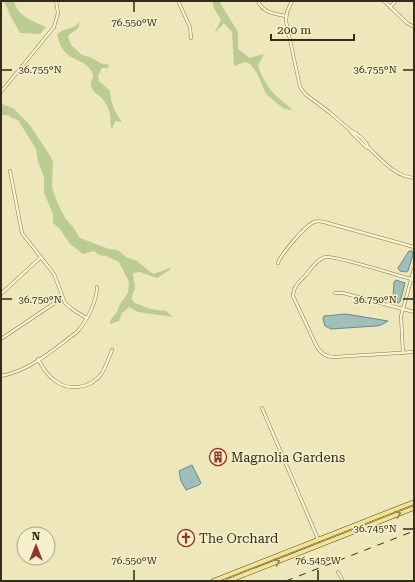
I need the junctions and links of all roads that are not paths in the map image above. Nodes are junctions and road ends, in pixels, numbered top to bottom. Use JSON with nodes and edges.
{"nodes":[{"id":1,"x":56,"y":1,"type":"edge"},
{"id":2,"x":178,"y":1,"type":"edge"},
{"id":3,"x":258,"y":1,"type":"edge"},
{"id":4,"x":292,"y":1,"type":"edge"},
{"id":5,"x":384,"y":1,"type":"edge"},
{"id":6,"x":396,"y":1,"type":"edge"},
{"id":7,"x":390,"y":7,"type":"junction"},
{"id":8,"x":286,"y":16,"type":"junction"},
{"id":9,"x":414,"y":27,"type":"edge"},
{"id":10,"x":191,"y":38,"type":"dead end"},
{"id":11,"x":1,"y":92,"type":"edge"},
{"id":12,"x":10,"y":171,"type":"dead end"},
{"id":13,"x":414,"y":178,"type":"edge"},
{"id":14,"x":414,"y":247,"type":"edge"},
{"id":15,"x":40,"y":258,"type":"junction"},
{"id":16,"x":278,"y":263,"type":"dead end"},
{"id":17,"x":414,"y":269,"type":"edge"},
{"id":18,"x":413,"y":279,"type":"edge"},
{"id":19,"x":97,"y":286,"type":"dead end"},
{"id":20,"x":335,"y":293,"type":"dead end"},
{"id":21,"x":1,"y":294,"type":"edge"},
{"id":22,"x":62,"y":298,"type":"junction"},
{"id":23,"x":403,"y":309,"type":"junction"},
{"id":24,"x":414,"y":312,"type":"edge"},
{"id":25,"x":86,"y":318,"type":"junction"},
{"id":26,"x":1,"y":339,"type":"edge"},
{"id":27,"x":112,"y":350,"type":"dead end"},
{"id":28,"x":414,"y":352,"type":"edge"},
{"id":29,"x":403,"y":353,"type":"junction"},
{"id":30,"x":38,"y":360,"type":"junction"},
{"id":31,"x":1,"y":376,"type":"edge"},
{"id":32,"x":262,"y":408,"type":"dead end"},
{"id":33,"x":414,"y":502,"type":"edge"},
{"id":34,"x":414,"y":508,"type":"edge"},
{"id":35,"x":380,"y":516,"type":"junction"},
{"id":36,"x":382,"y":521,"type":"junction"},
{"id":37,"x":317,"y":540,"type":"junction"},
{"id":38,"x":319,"y":545,"type":"junction"},
{"id":39,"x":252,"y":566,"type":"junction"},
{"id":40,"x":254,"y":570,"type":"junction"},
{"id":41,"x":338,"y":572,"type":"dead end"},
{"id":42,"x":213,"y":581,"type":"edge"},
{"id":43,"x":228,"y":581,"type":"edge"},
{"id":44,"x":342,"y":581,"type":"edge"}],
"edges":[{"from":1,"to":11,"type":"street"},
{"from":2,"to":10,"type":"street"},
{"from":3,"to":8,"type":"street"},
{"from":4,"to":8,"type":"street"},
{"from":5,"to":7,"type":"street"},
{"from":6,"to":7,"type":"street"},
{"from":7,"to":9,"type":"street"},
{"from":8,"to":13,"type":"street"},
{"from":12,"to":15,"type":"street"},
{"from":14,"to":16,"type":"street"},
{"from":15,"to":21,"type":"street"},
{"from":15,"to":22,"type":"street"},
{"from":17,"to":18,"type":"street"},
{"from":18,"to":23,"type":"street"},
{"from":18,"to":29,"type":"street"},
{"from":19,"to":25,"type":"street"},
{"from":20,"to":23,"type":"street"},
{"from":22,"to":25,"type":"street"},
{"from":22,"to":26,"type":"street"},
{"from":23,"to":24,"type":"street"},
{"from":23,"to":29,"type":"street"},
{"from":25,"to":30,"type":"street"},
{"from":27,"to":30,"type":"street"},
{"from":28,"to":29,"type":"street"},
{"from":30,"to":31,"type":"street"},
{"from":32,"to":37,"type":"street"},
{"from":33,"to":35,"type":"main road"},
{"from":36,"to":34,"type":"main road","one_way":true},
{"from":35,"to":36,"type":"street"},
{"from":35,"to":37,"type":"main road"},
{"from":36,"to":38,"type":"main road"},
{"from":37,"to":38,"type":"street"},
{"from":37,"to":39,"type":"main road"},
{"from":40,"to":38,"type":"main road","one_way":true},
{"from":39,"to":40,"type":"street"},
{"from":39,"to":42,"type":"main road"},
{"from":40,"to":43,"type":"main road"},
{"from":41,"to":44,"type":"street"}]}
